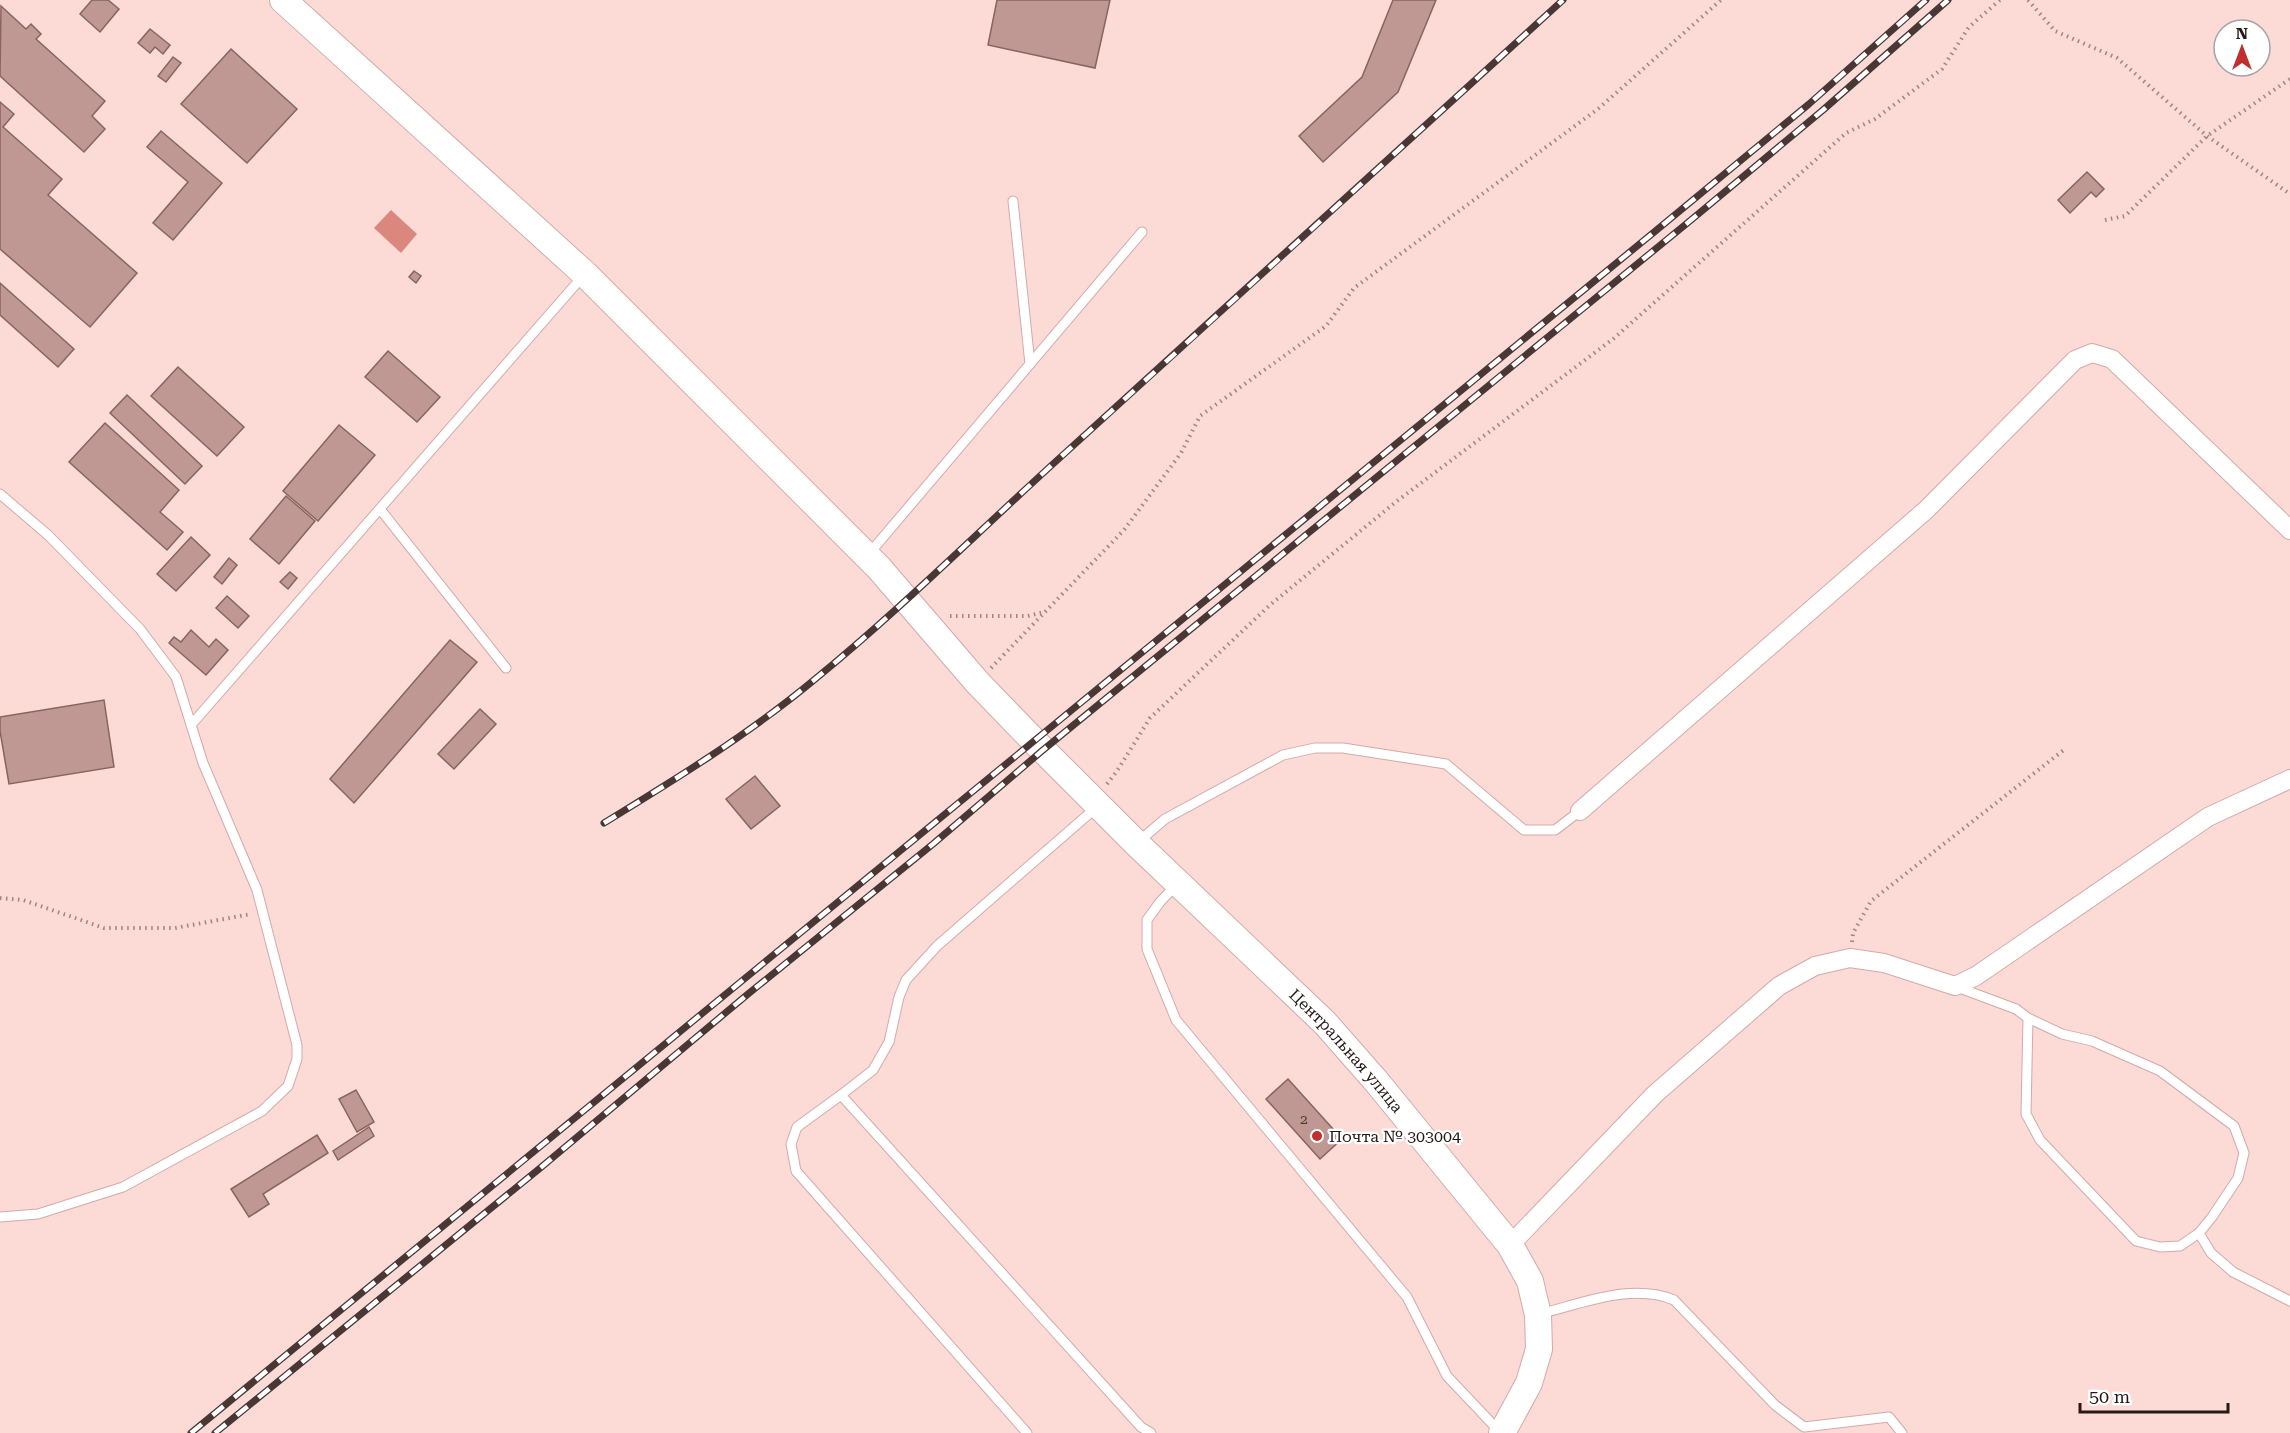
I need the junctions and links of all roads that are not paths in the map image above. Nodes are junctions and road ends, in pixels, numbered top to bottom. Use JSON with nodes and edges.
{"nodes":[{"id":1,"x":283,"y":0,"type":"edge"},
{"id":2,"x":1012,"y":201,"type":"dead end"},
{"id":3,"x":1142,"y":232,"type":"dead end"},
{"id":4,"x":585,"y":274,"type":"junction"},
{"id":5,"x":1030,"y":364,"type":"junction"},
{"id":6,"x":0,"y":494,"type":"edge"},
{"id":7,"x":380,"y":509,"type":"junction"},
{"id":8,"x":2290,"y":530,"type":"edge"},
{"id":9,"x":867,"y":556,"type":"junction"},
{"id":10,"x":506,"y":668,"type":"dead end"},
{"id":11,"x":191,"y":725,"type":"junction"},
{"id":12,"x":2290,"y":779,"type":"edge"},
{"id":13,"x":1096,"y":804,"type":"junction"},
{"id":14,"x":1580,"y":811,"type":"joint"},
{"id":15,"x":1137,"y":844,"type":"junction"},
{"id":16,"x":1178,"y":883,"type":"junction"},
{"id":17,"x":1954,"y":986,"type":"junction"},
{"id":18,"x":2028,"y":1018,"type":"junction"},
{"id":19,"x":841,"y":1095,"type":"junction"},
{"id":20,"x":0,"y":1217,"type":"edge"},
{"id":21,"x":2199,"y":1233,"type":"junction"},
{"id":22,"x":1510,"y":1245,"type":"junction"},
{"id":23,"x":2290,"y":1301,"type":"edge"},
{"id":24,"x":1538,"y":1315,"type":"junction"},
{"id":25,"x":1027,"y":1433,"type":"edge"},
{"id":26,"x":1151,"y":1433,"type":"edge"},
{"id":27,"x":1501,"y":1433,"type":"edge"},
{"id":28,"x":1902,"y":1433,"type":"edge"}],
"edges":[{"from":1,"to":4,"type":"street","name":"Центральная улица"},
{"from":2,"to":5,"type":"lane"},
{"from":3,"to":5,"type":"lane"},
{"from":4,"to":7,"type":"lane"},
{"from":4,"to":9,"type":"street","name":"Центральная улица"},
{"from":5,"to":9,"type":"lane"},
{"from":6,"to":11,"type":"lane"},
{"from":7,"to":10,"type":"lane"},
{"from":7,"to":11,"type":"lane"},
{"from":8,"to":14,"type":"street"},
{"from":9,"to":13,"type":"street","name":"Центральная улица"},
{"from":11,"to":20,"type":"lane"},
{"from":12,"to":17,"type":"street"},
{"from":13,"to":15,"type":"street","name":"Центральная улица"},
{"from":13,"to":19,"type":"lane"},
{"from":14,"to":15,"type":"lane"},
{"from":15,"to":16,"type":"street","name":"Центральная улица"},
{"from":16,"to":22,"type":"street","name":"Центральная улица"},
{"from":16,"to":27,"type":"lane"},
{"from":17,"to":18,"type":"lane"},
{"from":17,"to":22,"type":"street"},
{"from":18,"to":21,"type":"lane"},
{"from":18,"to":21,"type":"lane"},
{"from":19,"to":25,"type":"lane"},
{"from":19,"to":26,"type":"lane"},
{"from":21,"to":23,"type":"lane"},
{"from":22,"to":24,"type":"street","name":"Центральная улица"},
{"from":24,"to":27,"type":"street","name":"Центральная улица"},
{"from":24,"to":28,"type":"lane"}]}
